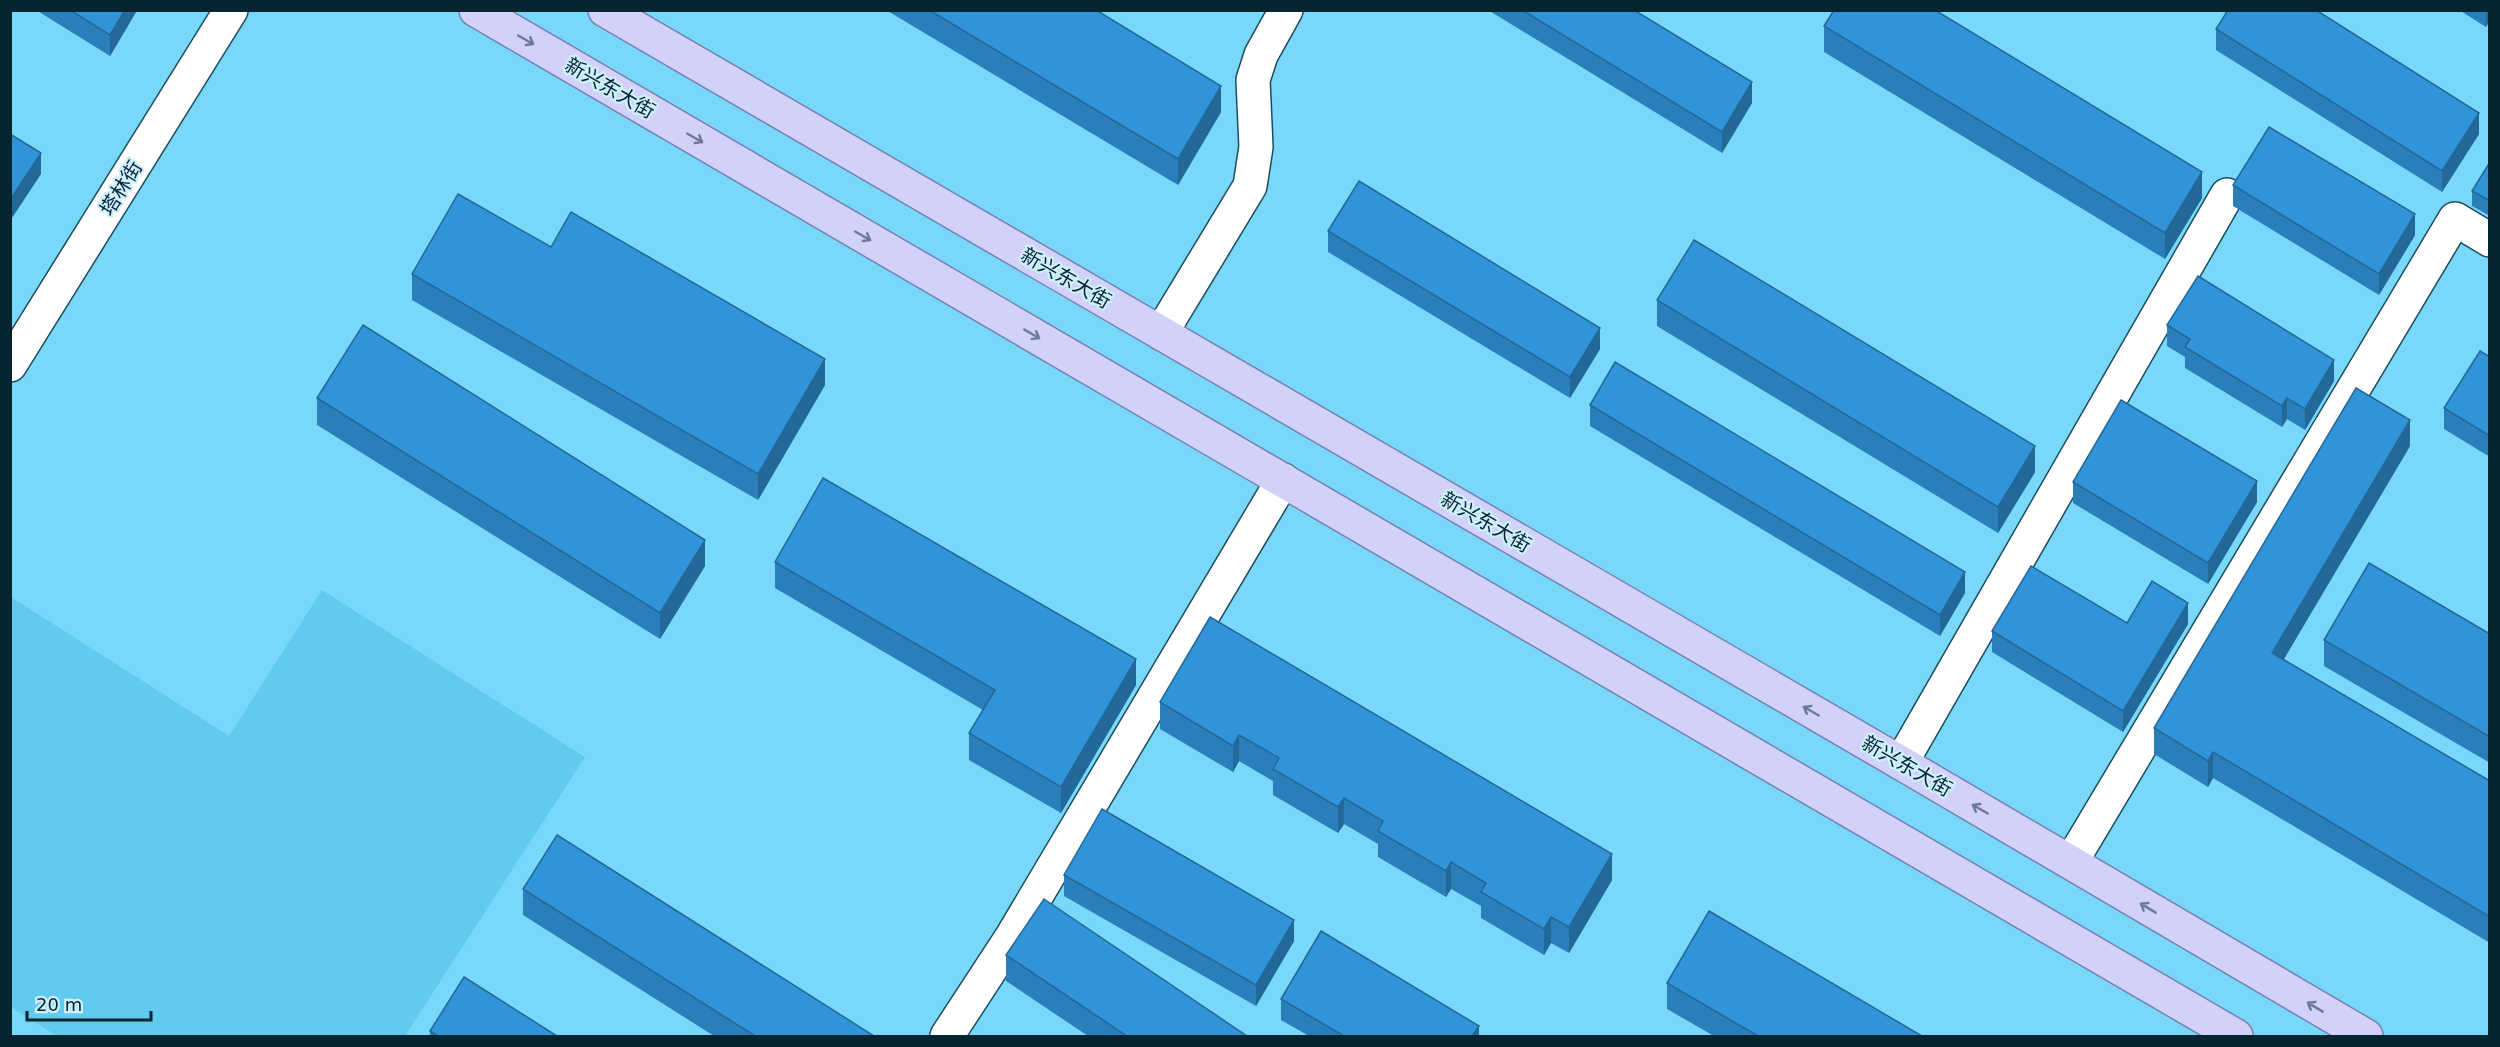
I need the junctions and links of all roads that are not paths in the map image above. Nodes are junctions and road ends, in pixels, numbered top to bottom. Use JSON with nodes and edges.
{"nodes":[{"id":1,"x":231,"y":10,"type":"edge"},
{"id":2,"x":476,"y":10,"type":"edge"},
{"id":3,"x":605,"y":10,"type":"edge"},
{"id":4,"x":1286,"y":10,"type":"edge"},
{"id":5,"x":2227,"y":195,"type":"dead end"},
{"id":6,"x":2490,"y":240,"type":"edge"},
{"id":7,"x":1161,"y":333,"type":"junction"},
{"id":8,"x":10,"y":365,"type":"edge"},
{"id":9,"x":1283,"y":480,"type":"junction"},
{"id":10,"x":1901,"y":763,"type":"junction"},
{"id":11,"x":2071,"y":862,"type":"junction"},
{"id":12,"x":947,"y":1036,"type":"edge"},
{"id":13,"x":2236,"y":1036,"type":"edge"},
{"id":14,"x":2366,"y":1036,"type":"edge"}],
"edges":[{"from":1,"to":8,"type":"street","name":"塔林街"},
{"from":2,"to":9,"type":"main road","name":"新兴东大街","one_way":true},
{"from":3,"to":7,"type":"main road","name":"新兴东大街"},
{"from":4,"to":7,"type":"street"},
{"from":5,"to":10,"type":"street"},
{"from":6,"to":11,"type":"street"},
{"from":10,"to":7,"type":"main road","name":"新兴东大街","one_way":true},
{"from":9,"to":12,"type":"street"},
{"from":9,"to":13,"type":"main road","name":"新兴东大街"},
{"from":11,"to":10,"type":"main road","name":"新兴东大街","one_way":true},
{"from":14,"to":11,"type":"main road","name":"新兴东大街","one_way":true}]}
